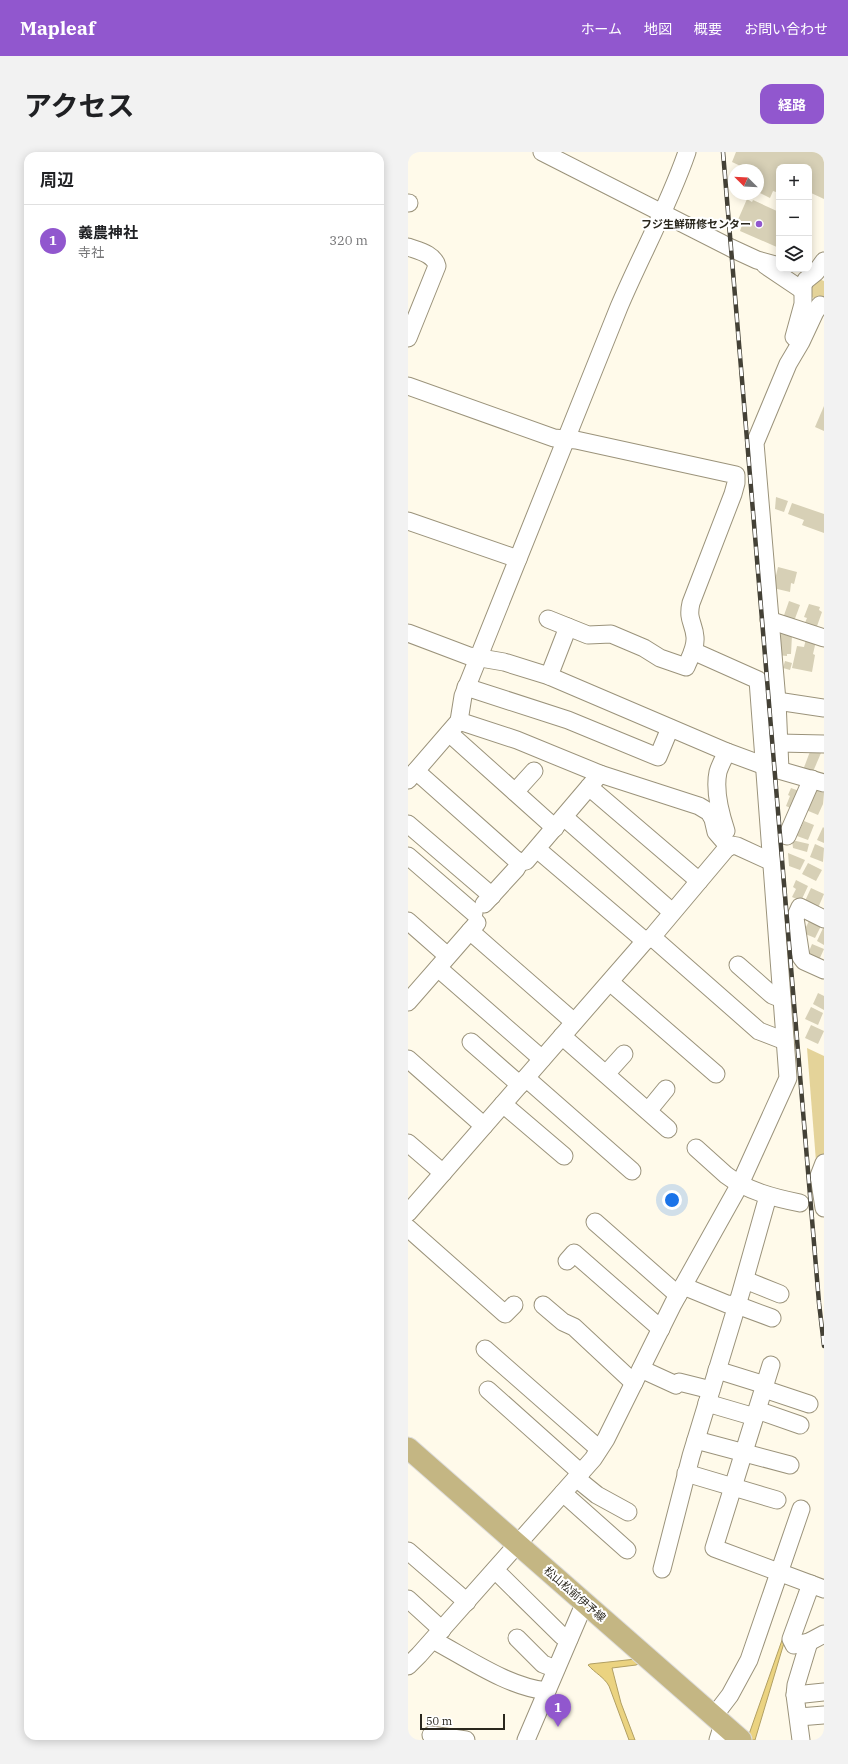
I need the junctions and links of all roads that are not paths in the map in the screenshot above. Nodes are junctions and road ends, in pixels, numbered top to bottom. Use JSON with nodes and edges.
{"nodes":[{"id":1,"x":542,"y":152,"type":"edge"},
{"id":2,"x":687,"y":152,"type":"edge"},
{"id":3,"x":661,"y":214,"type":"junction"},
{"id":4,"x":408,"y":247,"type":"edge"},
{"id":5,"x":757,"y":260,"type":"junction"},
{"id":6,"x":824,"y":261,"type":"edge"},
{"id":7,"x":776,"y":265,"type":"edge"},
{"id":8,"x":792,"y":272,"type":"edge"},
{"id":9,"x":810,"y":282,"type":"edge"},
{"id":10,"x":823,"y":305,"type":"edge"},
{"id":11,"x":408,"y":338,"type":"edge"},
{"id":12,"x":788,"y":364,"type":"junction"},
{"id":13,"x":408,"y":386,"type":"edge"},
{"id":14,"x":565,"y":439,"type":"junction"},
{"id":15,"x":408,"y":521,"type":"edge"},
{"id":16,"x":518,"y":558,"type":"junction"},
{"id":17,"x":548,"y":619,"type":"dead end"},
{"id":18,"x":769,"y":620,"type":"junction"},
{"id":19,"x":568,"y":627,"type":"junction"},
{"id":20,"x":408,"y":634,"type":"edge"},
{"id":21,"x":824,"y":638,"type":"edge"},
{"id":22,"x":693,"y":651,"type":"junction"},
{"id":23,"x":479,"y":657,"type":"junction"},
{"id":24,"x":549,"y":676,"type":"junction"},
{"id":25,"x":466,"y":687,"type":"junction"},
{"id":26,"x":777,"y":701,"type":"junction"},
{"id":27,"x":824,"y":708,"type":"edge"},
{"id":28,"x":454,"y":727,"type":"junction"},
{"id":29,"x":670,"y":728,"type":"junction"},
{"id":30,"x":779,"y":743,"type":"junction"},
{"id":31,"x":824,"y":744,"type":"edge"},
{"id":32,"x":727,"y":752,"type":"junction"},
{"id":33,"x":772,"y":768,"type":"junction"},
{"id":34,"x":534,"y":771,"type":"dead end"},
{"id":35,"x":600,"y":774,"type":"junction"},
{"id":36,"x":412,"y":775,"type":"edge"},
{"id":37,"x":818,"y":781,"type":"edge"},
{"id":38,"x":589,"y":787,"type":"junction"},
{"id":39,"x":515,"y":792,"type":"junction"},
{"id":40,"x":559,"y":822,"type":"junction"},
{"id":41,"x":408,"y":824,"type":"edge"},
{"id":42,"x":787,"y":836,"type":"dead end"},
{"id":43,"x":730,"y":846,"type":"junction"},
{"id":44,"x":537,"y":849,"type":"junction"},
{"id":45,"x":408,"y":856,"type":"edge"},
{"id":46,"x":520,"y":862,"type":"junction"},
{"id":47,"x":772,"y":862,"type":"junction"},
{"id":48,"x":699,"y":881,"type":"junction"},
{"id":49,"x":672,"y":912,"type":"junction"},
{"id":50,"x":479,"y":914,"type":"junction"},
{"id":51,"x":824,"y":919,"type":"edge"},
{"id":52,"x":408,"y":921,"type":"edge"},
{"id":53,"x":648,"y":939,"type":"junction"},
{"id":54,"x":442,"y":951,"type":"dead end"},
{"id":55,"x":738,"y":965,"type":"dead end"},
{"id":56,"x":438,"y":968,"type":"junction"},
{"id":57,"x":824,"y":970,"type":"edge"},
{"id":58,"x":610,"y":982,"type":"junction"},
{"id":59,"x":782,"y":999,"type":"junction"},
{"id":60,"x":408,"y":1002,"type":"edge"},
{"id":61,"x":574,"y":1022,"type":"junction"},
{"id":62,"x":562,"y":1036,"type":"junction"},
{"id":63,"x":785,"y":1040,"type":"junction"},
{"id":64,"x":471,"y":1042,"type":"dead end"},
{"id":65,"x":624,"y":1054,"type":"dead end"},
{"id":66,"x":408,"y":1059,"type":"edge"},
{"id":67,"x":542,"y":1059,"type":"junction"},
{"id":68,"x":606,"y":1074,"type":"junction"},
{"id":69,"x":716,"y":1074,"type":"dead end"},
{"id":70,"x":523,"y":1082,"type":"junction"},
{"id":71,"x":666,"y":1089,"type":"dead end"},
{"id":72,"x":503,"y":1104,"type":"junction"},
{"id":73,"x":648,"y":1111,"type":"junction"},
{"id":74,"x":484,"y":1126,"type":"junction"},
{"id":75,"x":668,"y":1128,"type":"dead end"},
{"id":76,"x":408,"y":1143,"type":"edge"},
{"id":77,"x":696,"y":1148,"type":"dead end"},
{"id":78,"x":564,"y":1156,"type":"dead end"},
{"id":79,"x":824,"y":1163,"type":"edge"},
{"id":80,"x":632,"y":1171,"type":"dead end"},
{"id":81,"x":443,"y":1174,"type":"junction"},
{"id":82,"x":740,"y":1184,"type":"junction"},
{"id":83,"x":768,"y":1196,"type":"junction"},
{"id":84,"x":800,"y":1203,"type":"dead end"},
{"id":85,"x":824,"y":1208,"type":"edge"},
{"id":86,"x":408,"y":1214,"type":"edge"},
{"id":87,"x":595,"y":1222,"type":"dead end"},
{"id":88,"x":408,"y":1228,"type":"edge"},
{"id":89,"x":567,"y":1261,"type":"dead end"},
{"id":90,"x":745,"y":1280,"type":"junction"},
{"id":91,"x":681,"y":1290,"type":"junction"},
{"id":92,"x":780,"y":1294,"type":"dead end"},
{"id":93,"x":514,"y":1305,"type":"dead end"},
{"id":94,"x":543,"y":1305,"type":"dead end"},
{"id":95,"x":737,"y":1305,"type":"junction"},
{"id":96,"x":772,"y":1318,"type":"dead end"},
{"id":97,"x":661,"y":1329,"type":"junction"},
{"id":98,"x":485,"y":1349,"type":"dead end"},
{"id":99,"x":771,"y":1365,"type":"dead end"},
{"id":100,"x":717,"y":1370,"type":"junction"},
{"id":101,"x":637,"y":1376,"type":"junction"},
{"id":102,"x":765,"y":1387,"type":"junction"},
{"id":103,"x":488,"y":1390,"type":"dead end"},
{"id":104,"x":709,"y":1397,"type":"junction"},
{"id":105,"x":809,"y":1404,"type":"dead end"},
{"id":106,"x":756,"y":1414,"type":"junction"},
{"id":107,"x":800,"y":1425,"type":"dead end"},
{"id":108,"x":696,"y":1440,"type":"junction"},
{"id":109,"x":408,"y":1448,"type":"edge"},
{"id":110,"x":599,"y":1450,"type":"junction"},
{"id":111,"x":744,"y":1454,"type":"junction"},
{"id":112,"x":790,"y":1465,"type":"dead end"},
{"id":113,"x":686,"y":1473,"type":"junction"},
{"id":114,"x":579,"y":1475,"type":"junction"},
{"id":115,"x":733,"y":1487,"type":"junction"},
{"id":116,"x":563,"y":1493,"type":"junction"},
{"id":117,"x":778,"y":1500,"type":"dead end"},
{"id":118,"x":801,"y":1509,"type":"dead end"},
{"id":119,"x":628,"y":1512,"type":"dead end"},
{"id":120,"x":518,"y":1544,"type":"junction"},
{"id":121,"x":627,"y":1550,"type":"dead end"},
{"id":122,"x":408,"y":1551,"type":"edge"},
{"id":123,"x":662,"y":1569,"type":"dead end"},
{"id":124,"x":495,"y":1570,"type":"junction"},
{"id":125,"x":780,"y":1572,"type":"junction"},
{"id":126,"x":818,"y":1587,"type":"edge"},
{"id":127,"x":408,"y":1599,"type":"edge"},
{"id":128,"x":467,"y":1602,"type":"junction"},
{"id":129,"x":585,"y":1602,"type":"junction"},
{"id":130,"x":819,"y":1633,"type":"edge"},
{"id":131,"x":438,"y":1635,"type":"junction"},
{"id":132,"x":517,"y":1638,"type":"dead end"},
{"id":133,"x":569,"y":1639,"type":"junction"},
{"id":134,"x":408,"y":1666,"type":"edge"},
{"id":135,"x":556,"y":1669,"type":"junction"},
{"id":136,"x":547,"y":1691,"type":"junction"},
{"id":137,"x":824,"y":1692,"type":"edge"},
{"id":138,"x":796,"y":1695,"type":"junction"},
{"id":139,"x":824,"y":1715,"type":"edge"},
{"id":140,"x":799,"y":1717,"type":"junction"},
{"id":141,"x":718,"y":1727,"type":"edge"},
{"id":142,"x":432,"y":1734,"type":"dead end"},
{"id":143,"x":466,"y":1740,"type":"edge"},
{"id":144,"x":526,"y":1740,"type":"edge"},
{"id":145,"x":741,"y":1740,"type":"edge"},
{"id":146,"x":801,"y":1740,"type":"edge"}],
"edges":[{"from":1,"to":3,"type":"street"},
{"from":2,"to":3,"type":"street"},
{"from":3,"to":5,"type":"street"},
{"from":3,"to":14,"type":"street"},
{"from":4,"to":11,"type":"street"},
{"from":5,"to":7,"type":"street"},
{"from":5,"to":9,"type":"street"},
{"from":6,"to":9,"type":"street"},
{"from":8,"to":9,"type":"street"},
{"from":9,"to":10,"type":"street"},
{"from":9,"to":12,"type":"street"},
{"from":10,"to":12,"type":"street"},
{"from":12,"to":18,"type":"street"},
{"from":13,"to":14,"type":"street"},
{"from":14,"to":16,"type":"street"},
{"from":14,"to":22,"type":"street"},
{"from":15,"to":16,"type":"street"},
{"from":16,"to":23,"type":"street"},
{"from":17,"to":19,"type":"street"},
{"from":18,"to":21,"type":"street"},
{"from":18,"to":26,"type":"street"},
{"from":19,"to":22,"type":"street"},
{"from":19,"to":24,"type":"street"},
{"from":20,"to":23,"type":"street"},
{"from":22,"to":33,"type":"street"},
{"from":23,"to":24,"type":"street"},
{"from":23,"to":25,"type":"street"},
{"from":24,"to":29,"type":"street"},
{"from":25,"to":28,"type":"street"},
{"from":25,"to":29,"type":"street"},
{"from":26,"to":27,"type":"street"},
{"from":26,"to":30,"type":"street"},
{"from":28,"to":35,"type":"street"},
{"from":28,"to":36,"type":"street"},
{"from":28,"to":39,"type":"street"},
{"from":29,"to":32,"type":"street"},
{"from":30,"to":31,"type":"street"},
{"from":30,"to":33,"type":"street"},
{"from":32,"to":33,"type":"street"},
{"from":32,"to":43,"type":"street"},
{"from":33,"to":37,"type":"street"},
{"from":33,"to":47,"type":"street"},
{"from":34,"to":39,"type":"street"},
{"from":35,"to":38,"type":"street"},
{"from":35,"to":43,"type":"street"},
{"from":36,"to":46,"type":"street"},
{"from":37,"to":42,"type":"street"},
{"from":38,"to":40,"type":"street"},
{"from":38,"to":48,"type":"street"},
{"from":39,"to":40,"type":"street"},
{"from":40,"to":44,"type":"street"},
{"from":40,"to":49,"type":"street"},
{"from":41,"to":50,"type":"street"},
{"from":43,"to":47,"type":"street"},
{"from":43,"to":48,"type":"street"},
{"from":44,"to":46,"type":"street"},
{"from":44,"to":53,"type":"street"},
{"from":45,"to":50,"type":"street"},
{"from":46,"to":50,"type":"street"},
{"from":47,"to":59,"type":"street"},
{"from":48,"to":49,"type":"street"},
{"from":49,"to":53,"type":"street"},
{"from":50,"to":56,"type":"street"},
{"from":50,"to":61,"type":"street"},
{"from":51,"to":57,"type":"street"},
{"from":52,"to":54,"type":"street"},
{"from":53,"to":58,"type":"street"},
{"from":53,"to":63,"type":"street"},
{"from":55,"to":59,"type":"street"},
{"from":56,"to":60,"type":"street"},
{"from":56,"to":67,"type":"street"},
{"from":58,"to":61,"type":"street"},
{"from":58,"to":69,"type":"street"},
{"from":59,"to":63,"type":"street"},
{"from":61,"to":62,"type":"street"},
{"from":62,"to":67,"type":"street"},
{"from":62,"to":68,"type":"street"},
{"from":63,"to":82,"type":"street"},
{"from":64,"to":70,"type":"street"},
{"from":65,"to":68,"type":"street"},
{"from":66,"to":74,"type":"street"},
{"from":67,"to":70,"type":"street"},
{"from":68,"to":73,"type":"street"},
{"from":70,"to":72,"type":"street"},
{"from":70,"to":80,"type":"street"},
{"from":71,"to":73,"type":"street"},
{"from":72,"to":74,"type":"street"},
{"from":72,"to":78,"type":"street"},
{"from":73,"to":75,"type":"street"},
{"from":74,"to":81,"type":"street"},
{"from":76,"to":81,"type":"street"},
{"from":77,"to":82,"type":"street"},
{"from":79,"to":85,"type":"street"},
{"from":81,"to":86,"type":"street"},
{"from":82,"to":83,"type":"street"},
{"from":82,"to":91,"type":"street"},
{"from":83,"to":84,"type":"street"},
{"from":83,"to":90,"type":"street"},
{"from":87,"to":91,"type":"street"},
{"from":88,"to":93,"type":"street"},
{"from":89,"to":97,"type":"street"},
{"from":90,"to":92,"type":"street"},
{"from":90,"to":95,"type":"street"},
{"from":91,"to":95,"type":"street"},
{"from":91,"to":97,"type":"street"},
{"from":94,"to":101,"type":"street"},
{"from":95,"to":96,"type":"street"},
{"from":95,"to":100,"type":"street"},
{"from":97,"to":101,"type":"street"},
{"from":98,"to":110,"type":"street"},
{"from":99,"to":102,"type":"street"},
{"from":100,"to":102,"type":"street"},
{"from":100,"to":104,"type":"street"},
{"from":101,"to":104,"type":"street"},
{"from":101,"to":110,"type":"street"},
{"from":102,"to":105,"type":"street"},
{"from":102,"to":106,"type":"street"},
{"from":103,"to":114,"type":"street"},
{"from":104,"to":106,"type":"street"},
{"from":104,"to":108,"type":"street"},
{"from":106,"to":107,"type":"street"},
{"from":106,"to":111,"type":"street"},
{"from":108,"to":111,"type":"street"},
{"from":108,"to":113,"type":"street"},
{"from":109,"to":120,"type":"main road","name":"松山松前伊予線"},
{"from":110,"to":114,"type":"street"},
{"from":111,"to":112,"type":"street"},
{"from":111,"to":115,"type":"street"},
{"from":113,"to":115,"type":"street"},
{"from":113,"to":123,"type":"street"},
{"from":114,"to":116,"type":"street"},
{"from":114,"to":119,"type":"street"},
{"from":115,"to":117,"type":"street"},
{"from":115,"to":125,"type":"street"},
{"from":116,"to":120,"type":"street"},
{"from":116,"to":121,"type":"street"},
{"from":118,"to":125,"type":"street"},
{"from":120,"to":124,"type":"street"},
{"from":120,"to":129,"type":"main road","name":"松山松前伊予線"},
{"from":122,"to":128,"type":"street"},
{"from":124,"to":128,"type":"street"},
{"from":124,"to":133,"type":"street"},
{"from":125,"to":126,"type":"street"},
{"from":125,"to":141,"type":"street"},
{"from":126,"to":130,"type":"street"},
{"from":127,"to":131,"type":"street"},
{"from":128,"to":131,"type":"street"},
{"from":129,"to":133,"type":"street"},
{"from":129,"to":141,"type":"main road","name":"松山松前伊予線"},
{"from":130,"to":138,"type":"street"},
{"from":131,"to":134,"type":"street"},
{"from":131,"to":136,"type":"street"},
{"from":132,"to":135,"type":"street"},
{"from":133,"to":135,"type":"street"},
{"from":135,"to":136,"type":"street"},
{"from":136,"to":144,"type":"street"},
{"from":137,"to":138,"type":"street"},
{"from":138,"to":140,"type":"street"},
{"from":139,"to":140,"type":"street"},
{"from":140,"to":146,"type":"street"},
{"from":141,"to":145,"type":"main road","name":"松山松前伊予線"},
{"from":142,"to":143,"type":"street"}]}
